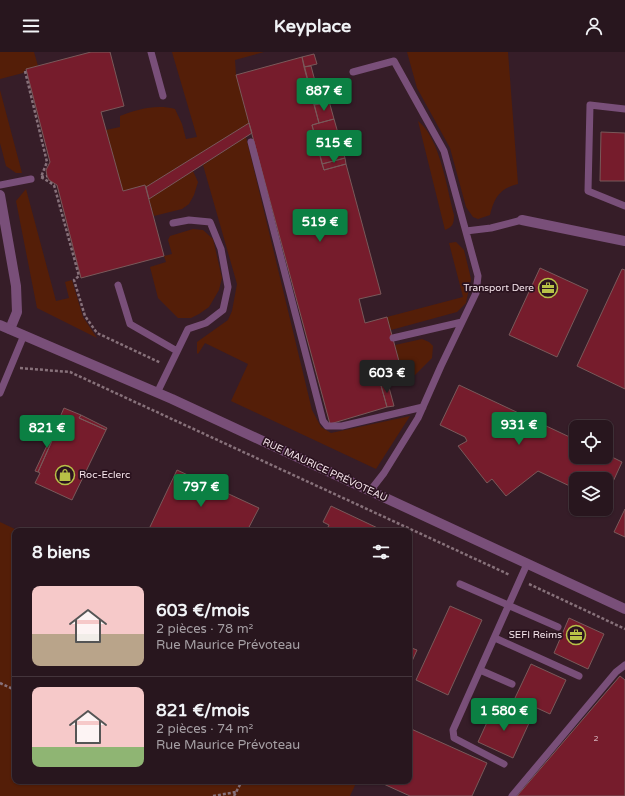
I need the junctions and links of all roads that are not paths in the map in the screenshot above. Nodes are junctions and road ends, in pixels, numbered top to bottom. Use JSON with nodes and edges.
{"nodes":[{"id":1,"x":151,"y":52,"type":"edge"},
{"id":2,"x":353,"y":72,"type":"dead end"},
{"id":3,"x":163,"y":96,"type":"dead end"},
{"id":4,"x":625,"y":109,"type":"edge"},
{"id":5,"x":251,"y":142,"type":"dead end"},
{"id":6,"x":30,"y":179,"type":"dead end"},
{"id":7,"x":0,"y":185,"type":"edge"},
{"id":8,"x":0,"y":194,"type":"edge"},
{"id":9,"x":625,"y":206,"type":"edge"},
{"id":10,"x":522,"y":220,"type":"joint"},
{"id":11,"x":173,"y":223,"type":"dead end"},
{"id":12,"x":3,"y":224,"type":"edge"},
{"id":13,"x":466,"y":231,"type":"junction"},
{"id":14,"x":625,"y":241,"type":"edge"},
{"id":15,"x":118,"y":285,"type":"dead end"},
{"id":16,"x":462,"y":322,"type":"junction"},
{"id":17,"x":0,"y":325,"type":"edge"},
{"id":18,"x":10,"y":330,"type":"junction"},
{"id":19,"x":24,"y":335,"type":"junction"},
{"id":20,"x":393,"y":338,"type":"dead end"},
{"id":21,"x":177,"y":351,"type":"junction"},
{"id":22,"x":0,"y":393,"type":"edge"},
{"id":23,"x":157,"y":393,"type":"junction"},
{"id":24,"x":423,"y":407,"type":"junction"},
{"id":25,"x":370,"y":491,"type":"junction"},
{"id":26,"x":527,"y":564,"type":"junction"},
{"id":27,"x":460,"y":584,"type":"dead end"},
{"id":28,"x":509,"y":605,"type":"junction"},
{"id":29,"x":625,"y":609,"type":"edge"},
{"id":30,"x":558,"y":627,"type":"dead end"},
{"id":31,"x":494,"y":638,"type":"junction"},
{"id":32,"x":625,"y":665,"type":"edge"},
{"id":33,"x":480,"y":670,"type":"junction"},
{"id":34,"x":578,"y":676,"type":"dead end"},
{"id":35,"x":512,"y":684,"type":"dead end"},
{"id":36,"x":504,"y":764,"type":"dead end"},
{"id":37,"x":512,"y":796,"type":"edge"}],
"edges":[{"from":1,"to":3,"type":"lane"},
{"from":2,"to":13,"type":"lane"},
{"from":4,"to":9,"type":"lane"},
{"from":5,"to":24,"type":"lane"},
{"from":6,"to":7,"type":"lane"},
{"from":8,"to":12,"type":"street"},
{"from":10,"to":13,"type":"lane"},
{"from":10,"to":14,"type":"street"},
{"from":11,"to":21,"type":"lane"},
{"from":12,"to":18,"type":"street"},
{"from":13,"to":16,"type":"lane"},
{"from":15,"to":21,"type":"lane"},
{"from":16,"to":20,"type":"lane"},
{"from":16,"to":24,"type":"lane"},
{"from":17,"to":18,"type":"street","name":"RUE MAURICE PRÉVOTEAU"},
{"from":18,"to":19,"type":"street","name":"RUE MAURICE PRÉVOTEAU"},
{"from":19,"to":22,"type":"lane"},
{"from":19,"to":23,"type":"street","name":"RUE MAURICE PRÉVOTEAU"},
{"from":21,"to":23,"type":"lane"},
{"from":23,"to":25,"type":"street","name":"RUE MAURICE PRÉVOTEAU"},
{"from":24,"to":25,"type":"lane"},
{"from":25,"to":26,"type":"street","name":"RUE MAURICE PRÉVOTEAU"},
{"from":26,"to":28,"type":"lane"},
{"from":26,"to":29,"type":"street","name":"RUE MAURICE PRÉVOTEAU"},
{"from":27,"to":28,"type":"lane"},
{"from":28,"to":30,"type":"lane"},
{"from":28,"to":31,"type":"lane"},
{"from":31,"to":33,"type":"lane"},
{"from":31,"to":34,"type":"lane"},
{"from":32,"to":37,"type":"lane"},
{"from":33,"to":35,"type":"lane"},
{"from":33,"to":36,"type":"lane"}]}
